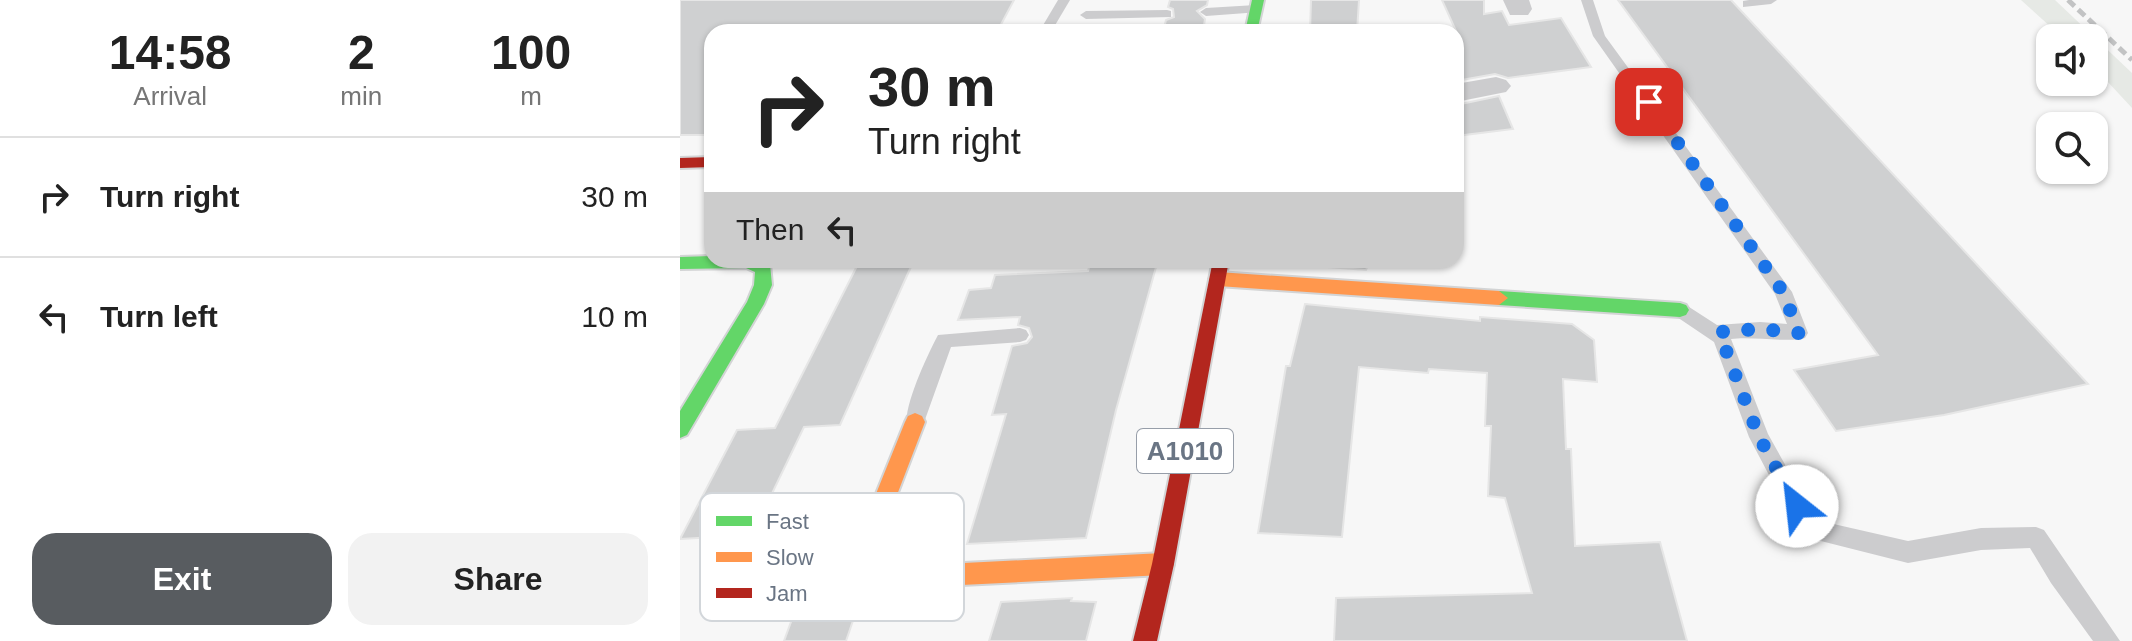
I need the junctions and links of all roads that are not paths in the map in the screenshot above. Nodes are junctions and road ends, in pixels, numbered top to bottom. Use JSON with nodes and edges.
{"nodes":[{"id":1,"x":1064,"y":0,"type":"edge"},
{"id":2,"x":1587,"y":0,"type":"edge"},
{"id":3,"x":1771,"y":0,"type":"edge"},
{"id":4,"x":1257,"y":4,"type":"edge"},
{"id":5,"x":1747,"y":4,"type":"dead end"},
{"id":6,"x":1206,"y":12,"type":"dead end"},
{"id":7,"x":1167,"y":14,"type":"dead end"},
{"id":8,"x":1086,"y":15,"type":"dead end"},
{"id":9,"x":1050,"y":24,"type":"edge"},
{"id":10,"x":1253,"y":24,"type":"edge"},
{"id":11,"x":1496,"y":86,"type":"dead end"},
{"id":12,"x":1464,"y":92,"type":"edge"},
{"id":13,"x":704,"y":162,"type":"edge"},
{"id":14,"x":680,"y":163,"type":"edge"},
{"id":15,"x":680,"y":263,"type":"edge"},
{"id":16,"x":704,"y":263,"type":"edge"},
{"id":17,"x":762,"y":268,"type":"edge"},
{"id":18,"x":1219,"y":269,"type":"edge"},
{"id":19,"x":1680,"y":310,"type":"joint"},
{"id":20,"x":1020,"y":335,"type":"dead end"},
{"id":21,"x":1722,"y":338,"type":"junction"},
{"id":22,"x":915,"y":422,"type":"joint"},
{"id":23,"x":680,"y":429,"type":"edge"},
{"id":24,"x":887,"y":493,"type":"edge"},
{"id":25,"x":1163,"y":564,"type":"junction"},
{"id":26,"x":964,"y":576,"type":"edge"},
{"id":27,"x":1145,"y":641,"type":"edge"},
{"id":28,"x":2108,"y":641,"type":"edge"}],
"edges":[{"from":1,"to":9,"type":"lane"},
{"from":2,"to":21,"type":"lane"},
{"from":3,"to":5,"type":"lane"},
{"from":4,"to":6,"type":"lane"},
{"from":4,"to":10,"type":"street"},
{"from":7,"to":8,"type":"lane"},
{"from":11,"to":12,"type":"street"},
{"from":13,"to":14,"type":"street"},
{"from":15,"to":16,"type":"street"},
{"from":17,"to":23,"type":"street"},
{"from":18,"to":19,"type":"street"},
{"from":18,"to":25,"type":"street","number":"A1010"},
{"from":19,"to":21,"type":"lane"},
{"from":20,"to":22,"type":"lane"},
{"from":21,"to":28,"type":"lane"},
{"from":22,"to":24,"type":"street"},
{"from":25,"to":26,"type":"street"},
{"from":25,"to":27,"type":"street","number":"A1010"}]}
